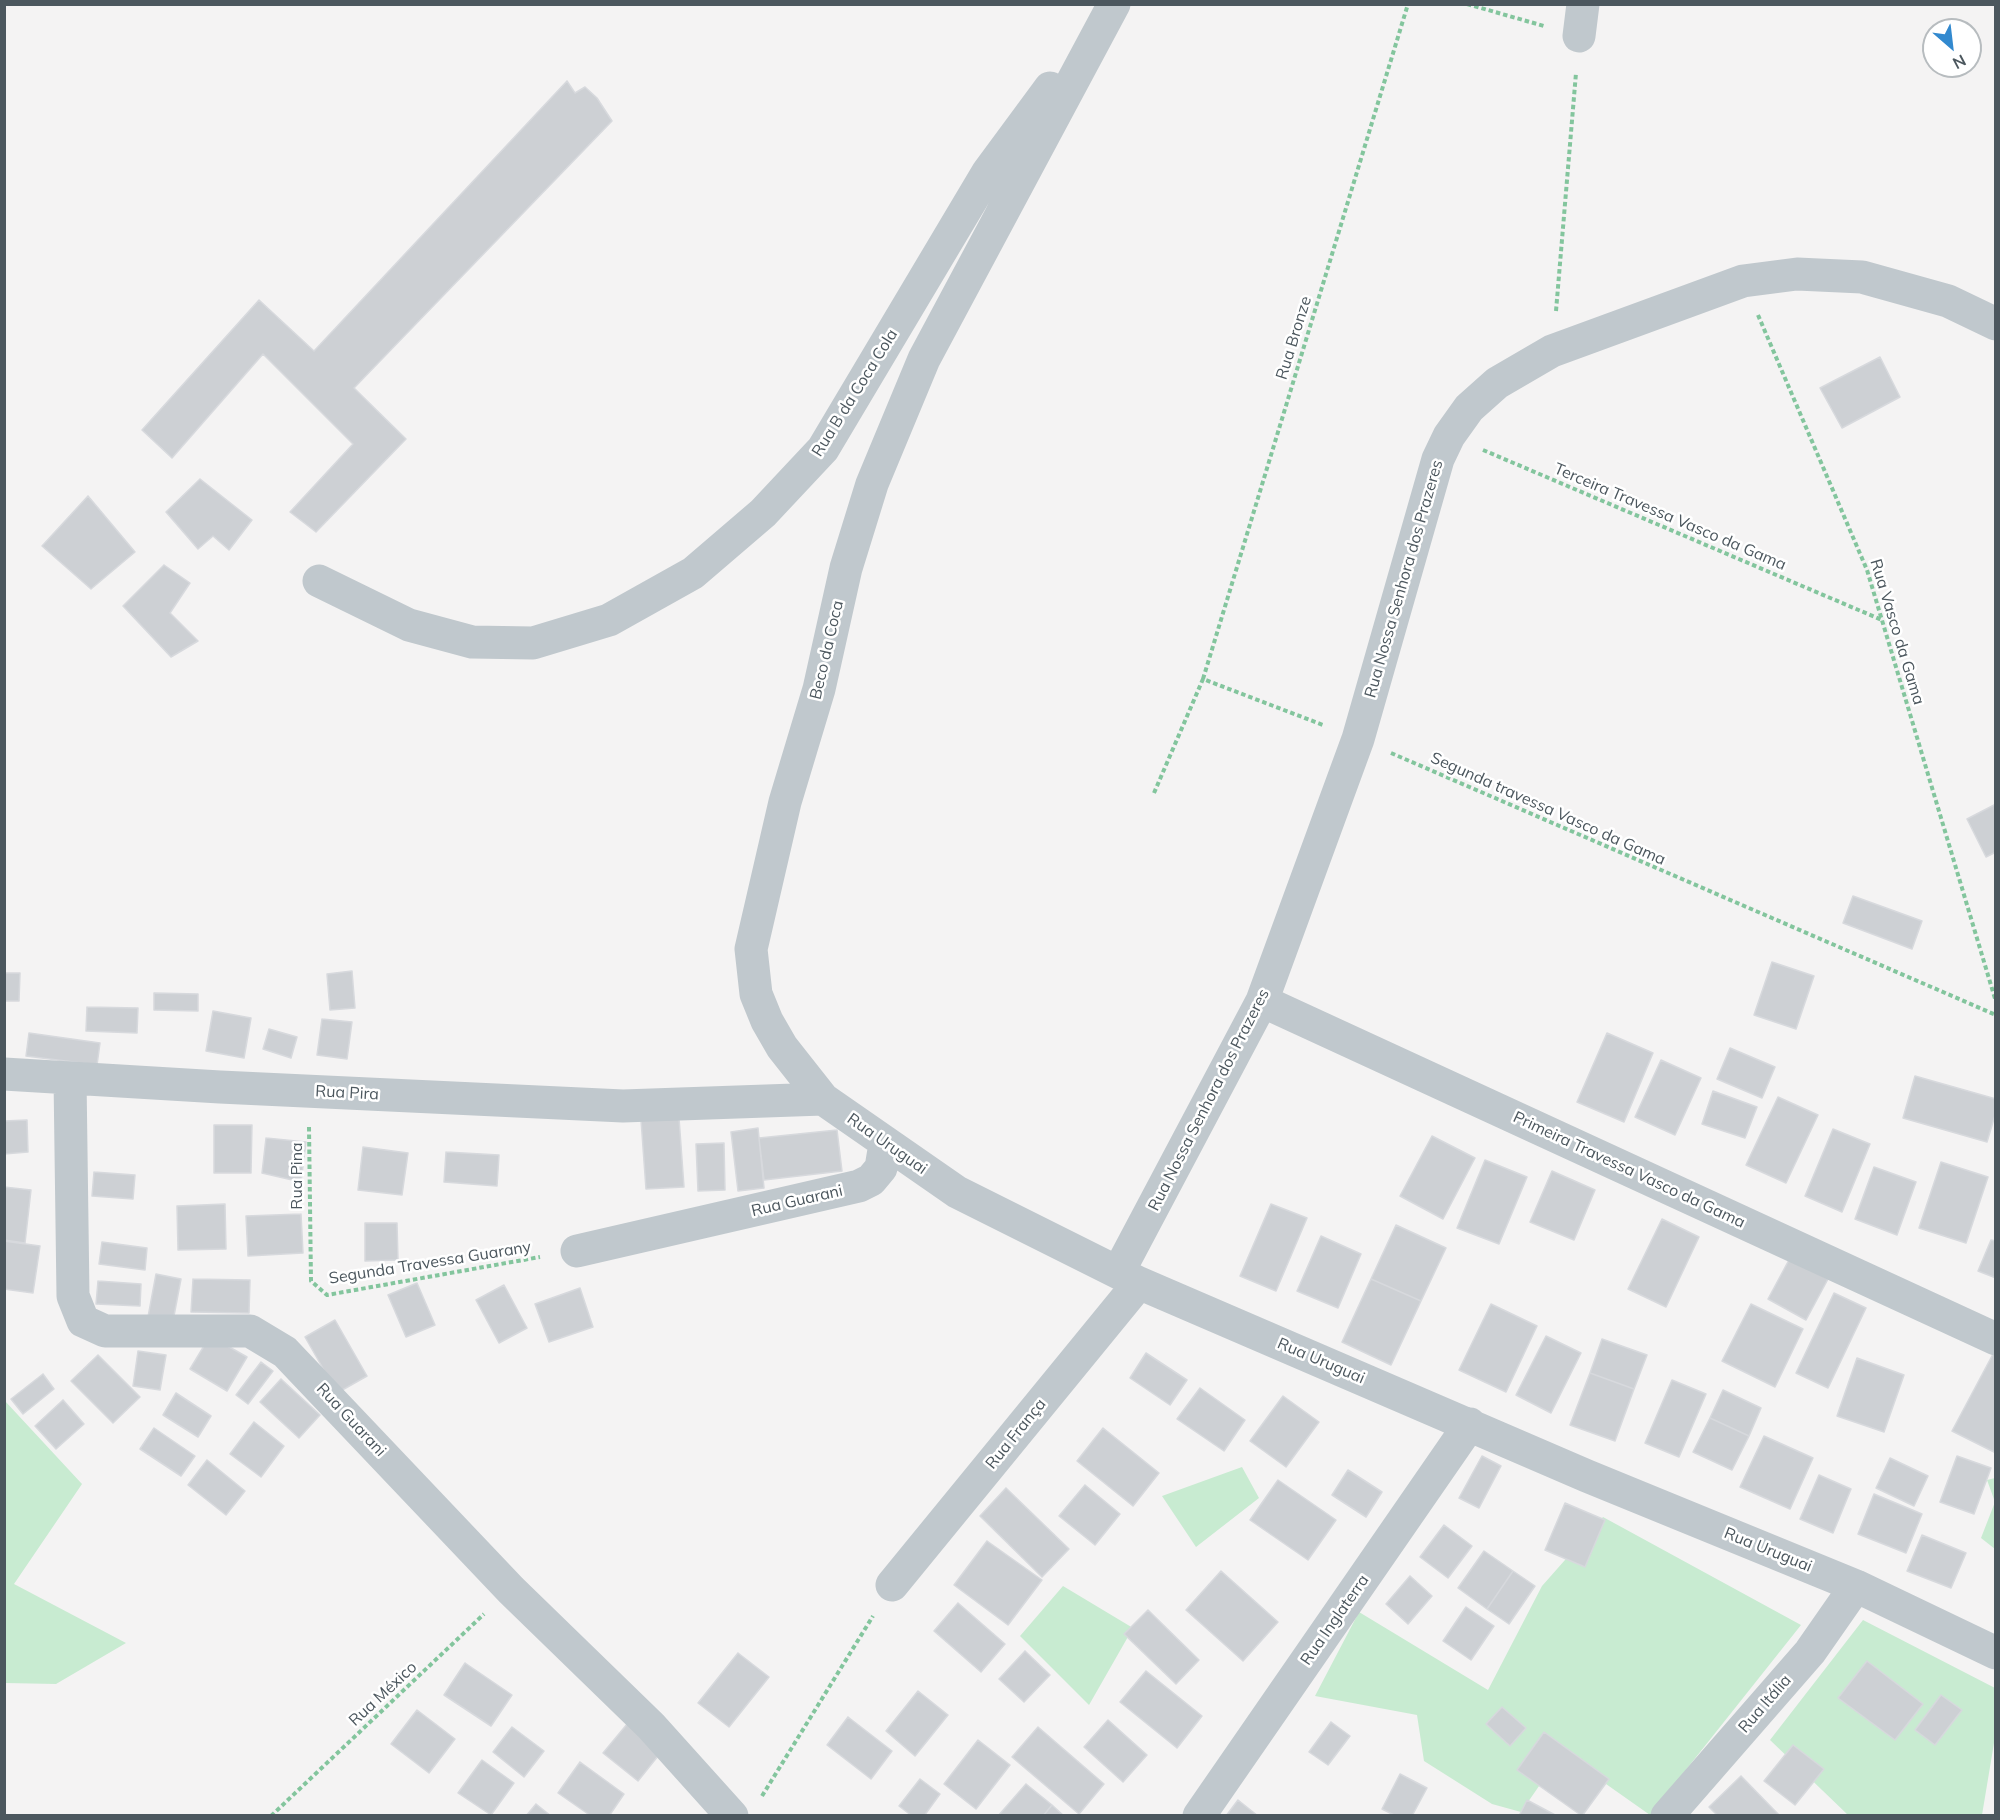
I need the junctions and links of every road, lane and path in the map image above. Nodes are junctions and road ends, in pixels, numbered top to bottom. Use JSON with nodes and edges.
{"nodes":[{"id":1,"x":1113,"y":4,"type":"edge"},
{"id":2,"x":1408,"y":4,"type":"edge"},
{"id":3,"x":1467,"y":4,"type":"edge"},
{"id":4,"x":1581,"y":20,"type":"edge"},
{"id":5,"x":1743,"y":281,"type":"junction"},
{"id":6,"x":1995,"y":324,"type":"edge"},
{"id":7,"x":1552,"y":351,"type":"junction"},
{"id":8,"x":924,"y":359,"type":"joint"},
{"id":9,"x":1449,"y":436,"type":"junction"},
{"id":10,"x":319,"y":580,"type":"dead end"},
{"id":11,"x":1883,"y":620,"type":"junction"},
{"id":12,"x":1203,"y":679,"type":"junction"},
{"id":13,"x":1358,"y":739,"type":"junction"},
{"id":14,"x":1154,"y":793,"type":"dead end"},
{"id":15,"x":751,"y":949,"type":"joint"},
{"id":16,"x":1262,"y":1002,"type":"junction"},
{"id":17,"x":1995,"y":1002,"type":"edge"},
{"id":18,"x":1995,"y":1016,"type":"edge"},
{"id":19,"x":4,"y":1074,"type":"edge"},
{"id":20,"x":70,"y":1078,"type":"junction"},
{"id":21,"x":309,"y":1091,"type":"junction"},
{"id":22,"x":823,"y":1099,"type":"junction"},
{"id":23,"x":885,"y":1144,"type":"junction"},
{"id":24,"x":577,"y":1251,"type":"joint"},
{"id":25,"x":310,"y":1261,"type":"joint"},
{"id":26,"x":1129,"y":1277,"type":"junction"},
{"id":27,"x":1995,"y":1339,"type":"edge"},
{"id":28,"x":1470,"y":1424,"type":"junction"},
{"id":29,"x":892,"y":1585,"type":"joint"},
{"id":30,"x":1856,"y":1586,"type":"junction"},
{"id":31,"x":511,"y":1590,"type":"junction"},
{"id":32,"x":1995,"y":1653,"type":"edge"},
{"id":33,"x":744,"y":1810,"type":"edge"},
{"id":34,"x":271,"y":1815,"type":"edge"},
{"id":35,"x":1199,"y":1815,"type":"edge"},
{"id":36,"x":1667,"y":1815,"type":"edge"}],
"edges":[{"from":1,"to":8,"type":"street","name":"Rua B da Coca Cola"},
{"from":1,"to":10,"type":"street","name":"Rua B da Coca Cola"},
{"from":2,"to":12,"type":"path","name":"Rua Bronze"},
{"from":3,"to":4,"type":"path"},
{"from":4,"to":7,"type":"path"},
{"from":5,"to":6,"type":"street","name":"Rua Nossa Senhora dos Prazeres"},
{"from":5,"to":7,"type":"street","name":"Rua Nossa Senhora dos Prazeres"},
{"from":5,"to":11,"type":"path","name":"Rua Vasco da Gama"},
{"from":7,"to":9,"type":"street","name":"Rua Nossa Senhora dos Prazeres"},
{"from":8,"to":15,"type":"street","name":"Beco da Coca"},
{"from":9,"to":11,"type":"path","name":"Terceira Travessa Vasco da Gama"},
{"from":9,"to":13,"type":"street","name":"Rua Nossa Senhora dos Prazeres"},
{"from":11,"to":17,"type":"path","name":"Rua Vasco da Gama"},
{"from":12,"to":13,"type":"path","name":"Segunda travessa Vasco da Gama"},
{"from":12,"to":14,"type":"path"},
{"from":13,"to":16,"type":"street","name":"Rua Nossa Senhora dos Prazeres"},
{"from":13,"to":18,"type":"path","name":"Segunda travessa Vasco da Gama"},
{"from":15,"to":22,"type":"street","name":"Rua Uruguai"},
{"from":16,"to":26,"type":"street","name":"Rua Nossa Senhora dos Prazeres"},
{"from":16,"to":27,"type":"street","name":"Primeira Travessa Vasco da Gama"},
{"from":19,"to":20,"type":"street","name":"Rua Pira"},
{"from":20,"to":21,"type":"street","name":"Rua Pira"},
{"from":20,"to":31,"type":"street","name":"Rua Guarani"},
{"from":21,"to":22,"type":"street","name":"Rua Pira"},
{"from":21,"to":25,"type":"path","name":"Rua Pina"},
{"from":22,"to":23,"type":"street","name":"Rua Uruguai"},
{"from":23,"to":24,"type":"street","name":"Rua Guarani"},
{"from":23,"to":26,"type":"street","name":"Rua Uruguai"},
{"from":24,"to":25,"type":"path","name":"Segunda Travessa Guarany"},
{"from":26,"to":28,"type":"street","name":"Rua Uruguai"},
{"from":26,"to":29,"type":"street","name":"Rua França"},
{"from":28,"to":30,"type":"street","name":"Rua Uruguai"},
{"from":28,"to":35,"type":"street","name":"Rua Inglaterra"},
{"from":29,"to":33,"type":"path"},
{"from":30,"to":32,"type":"street","name":"Rua Uruguai"},
{"from":30,"to":36,"type":"street","name":"Rua Itália"},
{"from":31,"to":33,"type":"street","name":"Rua Guarani"},
{"from":31,"to":34,"type":"path","name":"Rua México"}]}
